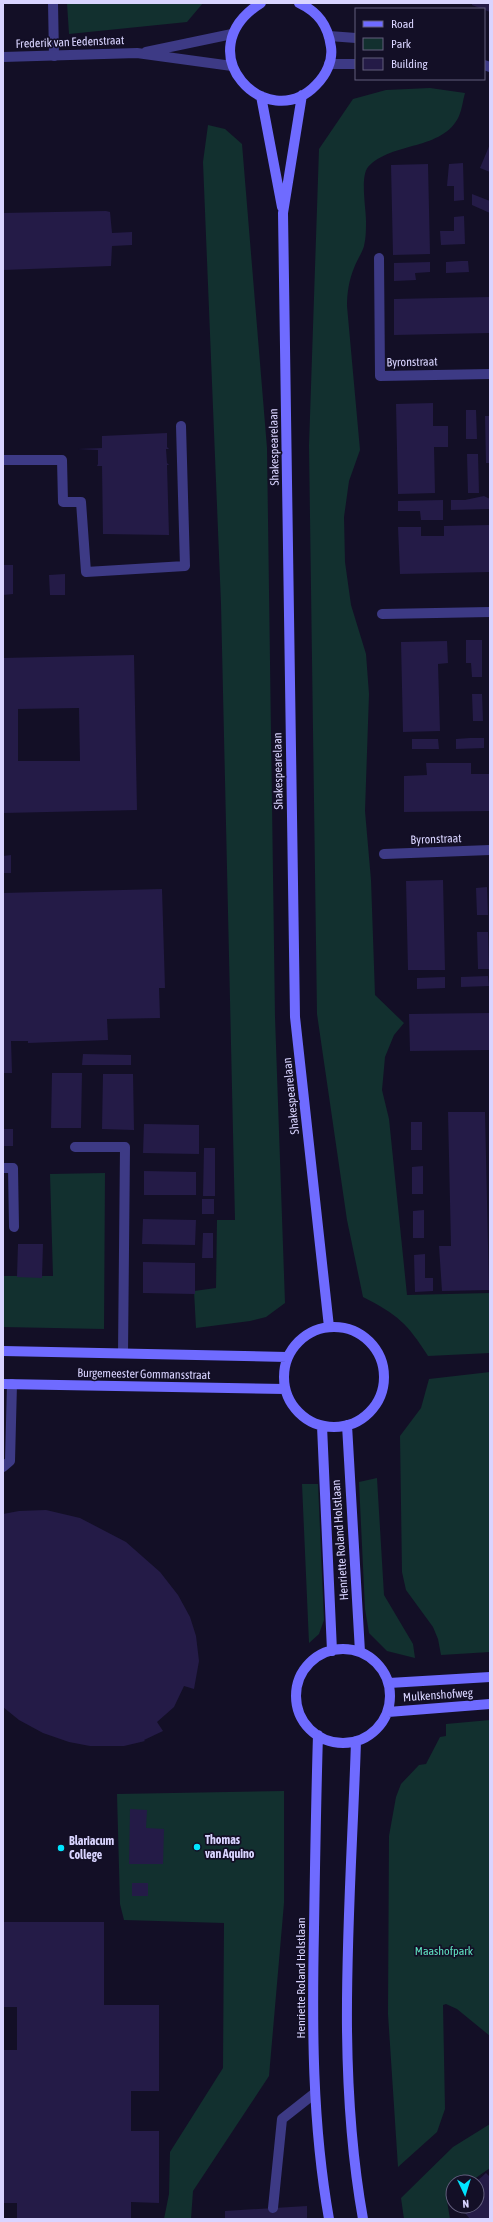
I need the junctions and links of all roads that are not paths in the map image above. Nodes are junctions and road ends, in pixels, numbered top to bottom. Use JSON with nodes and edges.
{"nodes":[{"id":1,"x":53,"y":3,"type":"edge"},
{"id":2,"x":261,"y":3,"type":"edge"},
{"id":3,"x":299,"y":3,"type":"edge"},
{"id":4,"x":232,"y":34,"type":"junction"},
{"id":5,"x":330,"y":36,"type":"junction"},
{"id":6,"x":355,"y":38,"type":"edge"},
{"id":7,"x":137,"y":53,"type":"junction"},
{"id":8,"x":54,"y":56,"type":"junction"},
{"id":9,"x":3,"y":57,"type":"edge"},
{"id":10,"x":329,"y":64,"type":"junction"},
{"id":11,"x":355,"y":64,"type":"edge"},
{"id":12,"x":232,"y":66,"type":"junction"},
{"id":13,"x":302,"y":95,"type":"junction"},
{"id":14,"x":261,"y":96,"type":"junction"},
{"id":15,"x":283,"y":213,"type":"junction"},
{"id":16,"x":379,"y":258,"type":"dead end"},
{"id":17,"x":490,"y":374,"type":"edge"},
{"id":18,"x":181,"y":426,"type":"dead end"},
{"id":19,"x":3,"y":460,"type":"edge"},
{"id":20,"x":490,"y":612,"type":"edge"},
{"id":21,"x":382,"y":614,"type":"dead end"},
{"id":22,"x":490,"y":850,"type":"edge"},
{"id":23,"x":384,"y":854,"type":"dead end"},
{"id":24,"x":76,"y":1147,"type":"dead end"},
{"id":25,"x":3,"y":1168,"type":"edge"},
{"id":26,"x":14,"y":1227,"type":"dead end"},
{"id":27,"x":328,"y":1327,"type":"junction"},
{"id":28,"x":3,"y":1351,"type":"edge"},
{"id":29,"x":123,"y":1353,"type":"junction"},
{"id":30,"x":287,"y":1357,"type":"junction"},
{"id":31,"x":7,"y":1384,"type":"edge"},
{"id":32,"x":285,"y":1389,"type":"junction"},
{"id":33,"x":347,"y":1425,"type":"junction"},
{"id":34,"x":322,"y":1426,"type":"junction"},
{"id":35,"x":3,"y":1467,"type":"edge"},
{"id":36,"x":332,"y":1651,"type":"junction"},
{"id":37,"x":360,"y":1652,"type":"junction"},
{"id":38,"x":490,"y":1677,"type":"edge"},
{"id":39,"x":389,"y":1683,"type":"junction"},
{"id":40,"x":490,"y":1704,"type":"edge"},
{"id":41,"x":388,"y":1712,"type":"junction"},
{"id":42,"x":318,"y":1736,"type":"junction"},
{"id":43,"x":356,"y":1741,"type":"junction"},
{"id":44,"x":315,"y":2092,"type":"junction"},
{"id":45,"x":273,"y":2208,"type":"dead end"},
{"id":46,"x":329,"y":2219,"type":"edge"},
{"id":47,"x":363,"y":2219,"type":"edge"}],
"edges":[{"from":1,"to":8,"type":"street"},
{"from":2,"to":4,"type":"street"},
{"from":3,"to":5,"type":"street"},
{"from":4,"to":7,"type":"street","name":"Frederik van Eedenstraat"},
{"from":4,"to":12,"type":"street"},
{"from":5,"to":6,"type":"street"},
{"from":5,"to":10,"type":"street"},
{"from":7,"to":8,"type":"street","name":"Frederik van Eedenstraat"},
{"from":7,"to":12,"type":"street","name":"Frederik van Eedenstraat"},
{"from":8,"to":9,"type":"street","name":"Frederik van Eedenstraat"},
{"from":10,"to":11,"type":"street"},
{"from":10,"to":13,"type":"street"},
{"from":12,"to":14,"type":"street"},
{"from":13,"to":14,"type":"street"},
{"from":13,"to":15,"type":"street","name":"Shakespearelaan"},
{"from":14,"to":15,"type":"street","name":"Shakespearelaan"},
{"from":15,"to":27,"type":"street","name":"Shakespearelaan"},
{"from":16,"to":17,"type":"street","name":"Byronstraat"},
{"from":18,"to":19,"type":"street"},
{"from":20,"to":21,"type":"street"},
{"from":22,"to":23,"type":"street","name":"Byronstraat"},
{"from":24,"to":29,"type":"street","name":"Burgemeester Gommansstraat"},
{"from":25,"to":26,"type":"street"},
{"from":27,"to":30,"type":"street"},
{"from":27,"to":33,"type":"street"},
{"from":28,"to":29,"type":"street","name":"Burgemeester Gommansstraat"},
{"from":29,"to":30,"type":"street","name":"Burgemeester Gommansstraat"},
{"from":30,"to":32,"type":"street"},
{"from":31,"to":32,"type":"street","name":"Burgemeester Gommansstraat"},
{"from":31,"to":35,"type":"street"},
{"from":32,"to":34,"type":"street"},
{"from":33,"to":34,"type":"street"},
{"from":33,"to":37,"type":"street","name":"Henriette Roland Holstlaan"},
{"from":34,"to":36,"type":"street","name":"Henriette Roland Holstlaan"},
{"from":36,"to":37,"type":"street"},
{"from":36,"to":42,"type":"street"},
{"from":37,"to":39,"type":"street"},
{"from":38,"to":39,"type":"street","name":"Mulkenshofweg"},
{"from":39,"to":41,"type":"street"},
{"from":40,"to":41,"type":"street","name":"Mulkenshofweg"},
{"from":41,"to":43,"type":"street"},
{"from":42,"to":43,"type":"street"},
{"from":42,"to":44,"type":"street","name":"Henriette Roland Holstlaan"},
{"from":43,"to":47,"type":"street"},
{"from":44,"to":45,"type":"street"},
{"from":44,"to":46,"type":"street","name":"Henriette Roland Holstlaan"}]}
